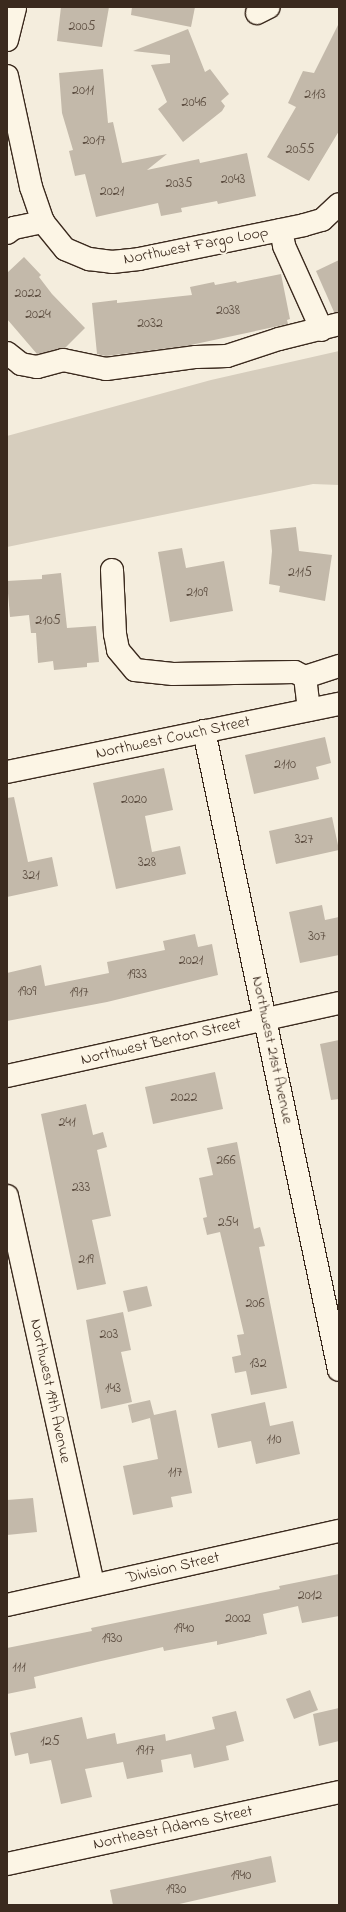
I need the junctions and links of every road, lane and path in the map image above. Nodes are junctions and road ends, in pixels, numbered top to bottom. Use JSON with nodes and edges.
{"nodes":[{"id":1,"x":15,"y":7,"type":"edge"},
{"id":2,"x":7,"y":40,"type":"edge"},
{"id":3,"x":7,"y":76,"type":"edge"},
{"id":4,"x":339,"y":204,"type":"edge"},
{"id":5,"x":43,"y":222,"type":"junction"},
{"id":6,"x":281,"y":230,"type":"junction"},
{"id":7,"x":7,"y":234,"type":"edge"},
{"id":8,"x":331,"y":327,"type":"edge"},
{"id":9,"x":7,"y":353,"type":"edge"},
{"id":10,"x":112,"y":570,"type":"dead end"},
{"id":11,"x":339,"y":666,"type":"edge"},
{"id":12,"x":305,"y":677,"type":"junction"},
{"id":13,"x":339,"y":704,"type":"edge"},
{"id":14,"x":309,"y":710,"type":"junction"},
{"id":15,"x":204,"y":731,"type":"junction"},
{"id":16,"x":7,"y":772,"type":"edge"},
{"id":17,"x":339,"y":1003,"type":"edge"},
{"id":18,"x":266,"y":1018,"type":"junction"},
{"id":19,"x":7,"y":1076,"type":"edge"},
{"id":20,"x":7,"y":1196,"type":"edge"},
{"id":21,"x":339,"y":1370,"type":"edge"},
{"id":22,"x":339,"y":1531,"type":"edge"},
{"id":23,"x":93,"y":1586,"type":"junction"},
{"id":24,"x":7,"y":1605,"type":"edge"},
{"id":25,"x":339,"y":1792,"type":"edge"},
{"id":26,"x":7,"y":1864,"type":"edge"}],
"edges":[{"from":1,"to":2,"type":"street"},
{"from":3,"to":5,"type":"street","name":"Northwest Fargo Loop"},
{"from":4,"to":6,"type":"street","name":"Northwest Fargo Loop"},
{"from":5,"to":6,"type":"street","name":"Northwest Fargo Loop"},
{"from":5,"to":7,"type":"street"},
{"from":6,"to":8,"type":"street"},
{"from":8,"to":9,"type":"street"},
{"from":10,"to":12,"type":"street"},
{"from":11,"to":12,"type":"street"},
{"from":12,"to":14,"type":"street"},
{"from":13,"to":14,"type":"street","name":"Northwest Couch Street"},
{"from":14,"to":15,"type":"street","name":"Northwest Couch Street"},
{"from":15,"to":16,"type":"street","name":"Northwest Couch Street"},
{"from":15,"to":18,"type":"street","name":"Northwest 21st Avenue"},
{"from":17,"to":18,"type":"street","name":"Northwest Benton Street"},
{"from":18,"to":19,"type":"street","name":"Northwest Benton Street"},
{"from":18,"to":21,"type":"street","name":"Northwest 21st Avenue"},
{"from":20,"to":23,"type":"street","name":"Northwest 19th Avenue"},
{"from":22,"to":23,"type":"street","name":"Division Street"},
{"from":23,"to":24,"type":"street","name":"Division Street"},
{"from":25,"to":26,"type":"street","name":"Northeast Adams Street"}]}
